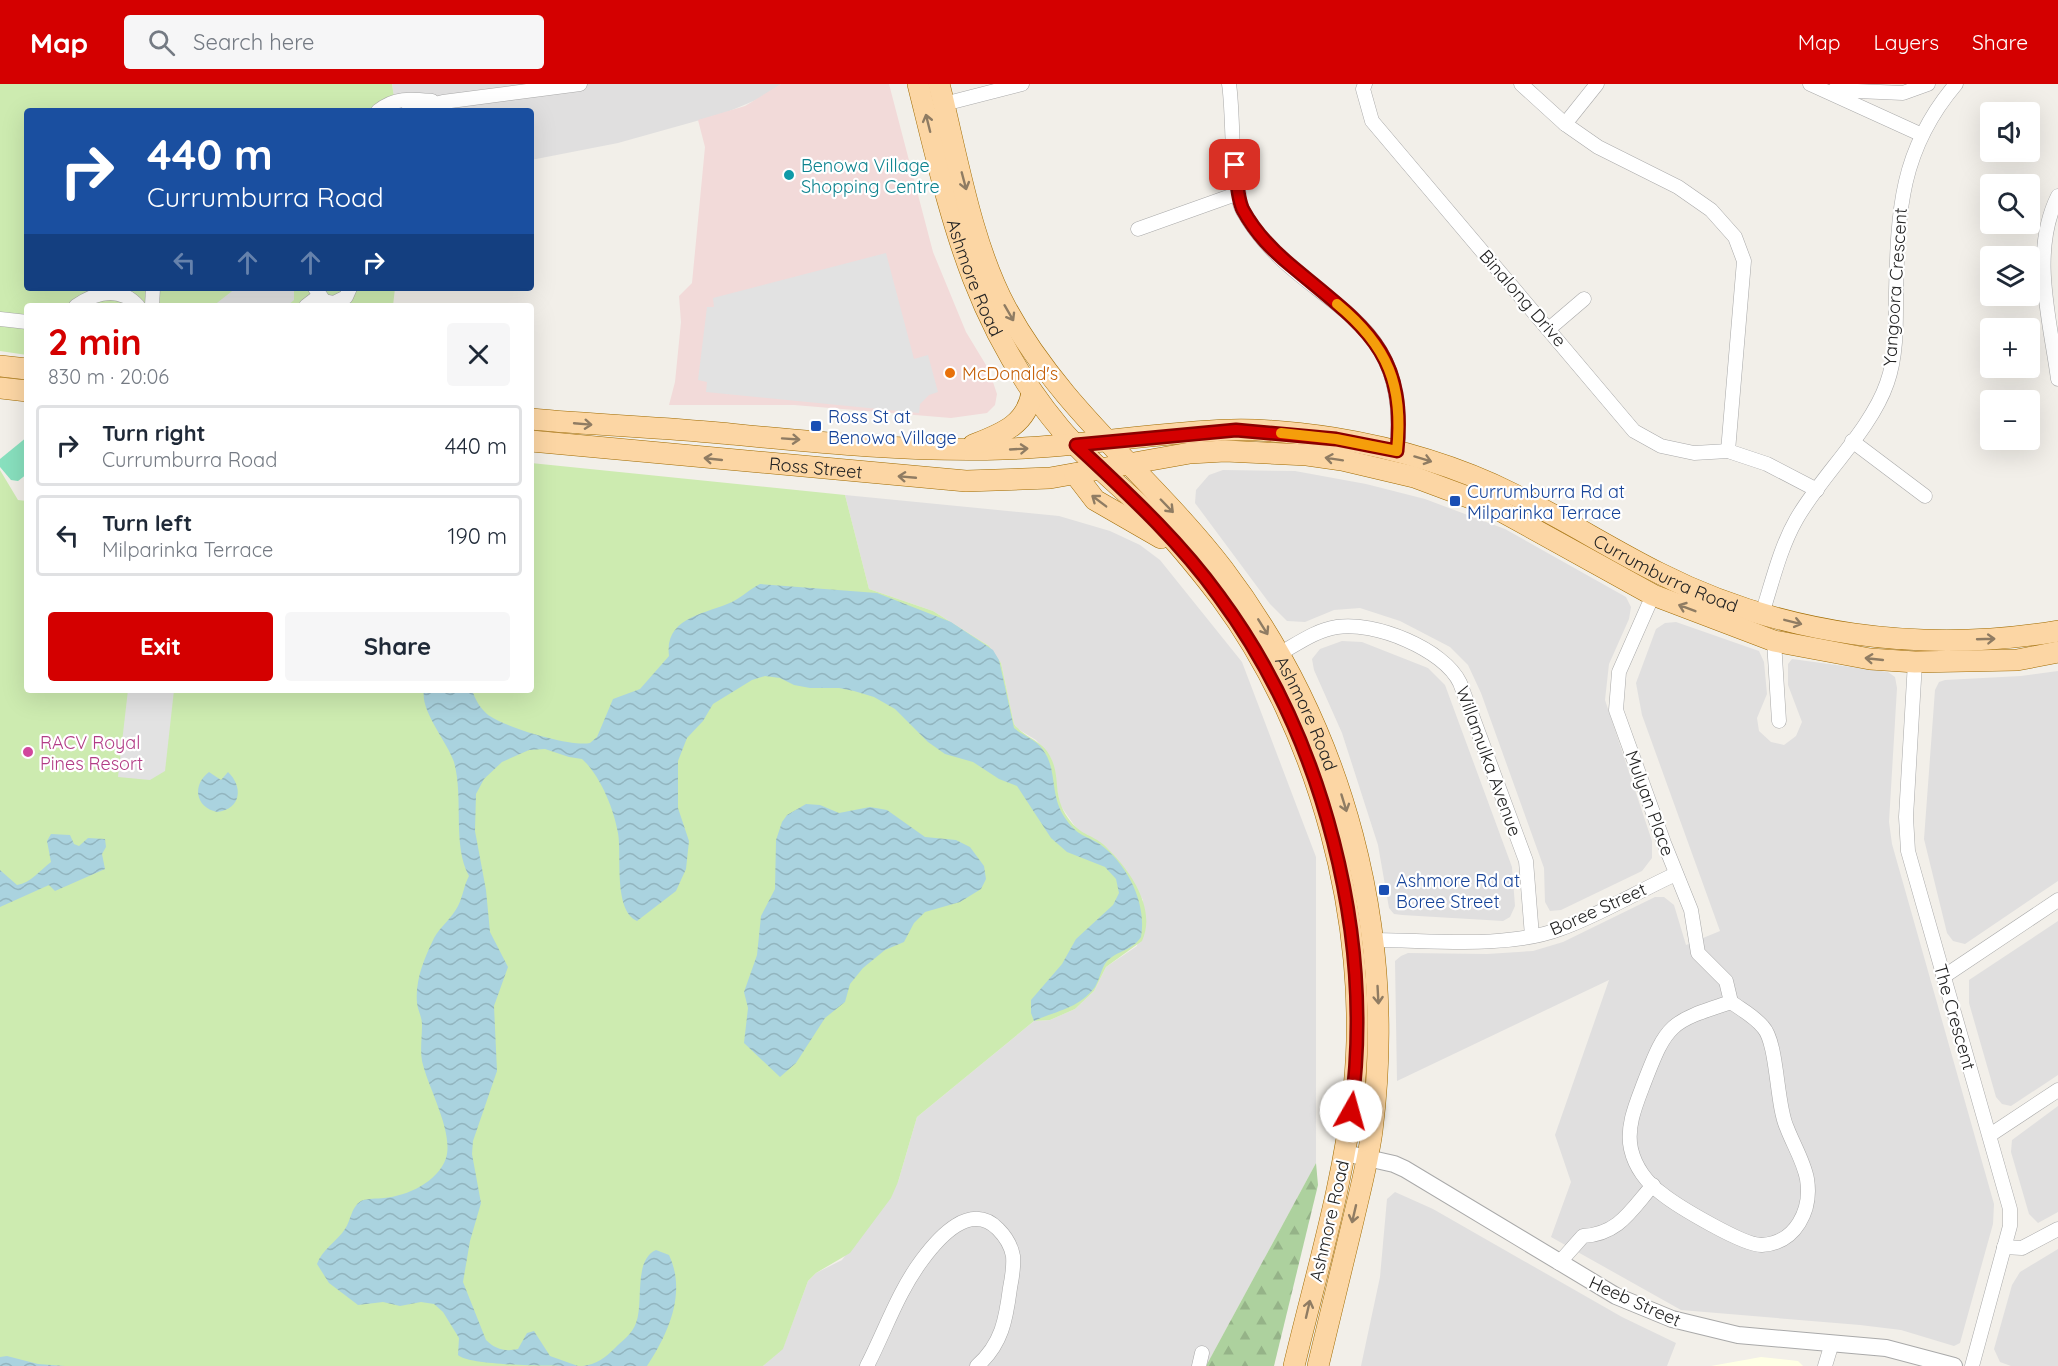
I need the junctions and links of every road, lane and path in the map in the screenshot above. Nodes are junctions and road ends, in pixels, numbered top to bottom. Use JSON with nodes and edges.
{"nodes":[{"id":1,"x":580,"y":84,"type":"edge"},
{"id":2,"x":918,"y":84,"type":"edge"},
{"id":3,"x":1022,"y":84,"type":"edge"},
{"id":4,"x":1229,"y":84,"type":"edge"},
{"id":5,"x":1365,"y":84,"type":"edge"},
{"id":6,"x":1521,"y":84,"type":"edge"},
{"id":7,"x":1597,"y":84,"type":"edge"},
{"id":8,"x":1928,"y":84,"type":"edge"},
{"id":9,"x":1956,"y":84,"type":"edge"},
{"id":10,"x":1815,"y":86,"type":"edge"},
{"id":11,"x":941,"y":94,"type":"edge"},
{"id":12,"x":404,"y":107,"type":"edge"},
{"id":13,"x":382,"y":108,"type":"edge"},
{"id":14,"x":1564,"y":124,"type":"junction"},
{"id":15,"x":1920,"y":134,"type":"junction"},
{"id":16,"x":1239,"y":193,"type":"junction"},
{"id":17,"x":2058,"y":196,"type":"edge"},
{"id":18,"x":1138,"y":229,"type":"dead end"},
{"id":19,"x":349,"y":291,"type":"edge"},
{"id":20,"x":323,"y":298,"type":"edge"},
{"id":21,"x":1584,"y":298,"type":"dead end"},
{"id":22,"x":80,"y":303,"type":"edge"},
{"id":23,"x":133,"y":303,"type":"edge"},
{"id":24,"x":0,"y":319,"type":"edge"},
{"id":25,"x":24,"y":322,"type":"edge"},
{"id":26,"x":1550,"y":328,"type":"junction"},
{"id":27,"x":0,"y":366,"type":"edge"},
{"id":28,"x":24,"y":369,"type":"edge"},
{"id":29,"x":2058,"y":379,"type":"edge"},
{"id":30,"x":0,"y":388,"type":"edge"},
{"id":31,"x":24,"y":391,"type":"edge"},
{"id":32,"x":1032,"y":392,"type":"junction"},
{"id":33,"x":534,"y":419,"type":"edge"},
{"id":34,"x":534,"y":441,"type":"edge"},
{"id":35,"x":1852,"y":441,"type":"junction"},
{"id":36,"x":1106,"y":442,"type":"junction"},
{"id":37,"x":1076,"y":445,"type":"junction"},
{"id":38,"x":962,"y":449,"type":"junction"},
{"id":39,"x":1397,"y":451,"type":"junction"},
{"id":40,"x":1728,"y":452,"type":"junction"},
{"id":41,"x":1126,"y":464,"type":"junction"},
{"id":42,"x":1102,"y":470,"type":"junction"},
{"id":43,"x":1075,"y":474,"type":"junction"},
{"id":44,"x":1817,"y":490,"type":"junction"},
{"id":45,"x":1925,"y":496,"type":"dead end"},
{"id":46,"x":1185,"y":552,"type":"junction"},
{"id":47,"x":1653,"y":595,"type":"junction"},
{"id":48,"x":1762,"y":614,"type":"junction"},
{"id":49,"x":2058,"y":631,"type":"edge"},
{"id":50,"x":1774,"y":642,"type":"junction"},
{"id":51,"x":2058,"y":652,"type":"edge"},
{"id":52,"x":1279,"y":654,"type":"junction"},
{"id":53,"x":1915,"y":662,"type":"junction"},
{"id":54,"x":1779,"y":720,"type":"dead end"},
{"id":55,"x":1676,"y":874,"type":"junction"},
{"id":56,"x":2058,"y":900,"type":"edge"},
{"id":57,"x":1532,"y":936,"type":"junction"},
{"id":58,"x":1374,"y":940,"type":"junction"},
{"id":59,"x":1943,"y":977,"type":"junction"},
{"id":60,"x":1731,"y":1002,"type":"junction"},
{"id":61,"x":2058,"y":1090,"type":"edge"},
{"id":62,"x":1990,"y":1135,"type":"junction"},
{"id":63,"x":1345,"y":1153,"type":"junction"},
{"id":64,"x":1368,"y":1157,"type":"junction"},
{"id":65,"x":1653,"y":1185,"type":"junction"},
{"id":66,"x":2058,"y":1229,"type":"edge"},
{"id":67,"x":2004,"y":1247,"type":"junction"},
{"id":68,"x":1559,"y":1263,"type":"junction"},
{"id":69,"x":1832,"y":1343,"type":"junction"},
{"id":70,"x":867,"y":1366,"type":"edge"},
{"id":71,"x":977,"y":1366,"type":"edge"},
{"id":72,"x":1294,"y":1366,"type":"edge"},
{"id":73,"x":1318,"y":1366,"type":"edge"},
{"id":74,"x":1825,"y":1366,"type":"edge"},
{"id":75,"x":1954,"y":1366,"type":"edge"},
{"id":76,"x":1972,"y":1366,"type":"edge"}],
"edges":[{"from":1,"to":12,"type":"street"},
{"from":32,"to":2,"type":"main road","name":"Ashmore Road","one_way":true},
{"from":3,"to":11,"type":"street"},
{"from":4,"to":16,"type":"street"},
{"from":5,"to":26,"type":"street","name":"Binalong Drive"},
{"from":6,"to":14,"type":"street"},
{"from":7,"to":14,"type":"street"},
{"from":8,"to":10,"type":"street"},
{"from":9,"to":15,"type":"street","name":"Yangoora Crescent"},
{"from":10,"to":15,"type":"street"},
{"from":11,"to":36,"type":"main road","name":"Ashmore Road","one_way":true},
{"from":12,"to":13,"type":"street"},
{"from":14,"to":40,"type":"street"},
{"from":15,"to":35,"type":"street","name":"Yangoora Crescent"},
{"from":16,"to":18,"type":"street"},
{"from":16,"to":39,"type":"street"},
{"from":17,"to":29,"type":"street"},
{"from":19,"to":20,"type":"street"},
{"from":21,"to":26,"type":"street"},
{"from":22,"to":23,"type":"street"},
{"from":24,"to":25,"type":"street"},
{"from":26,"to":40,"type":"street","name":"Binalong Drive"},
{"from":27,"to":28,"type":"main road"},
{"from":30,"to":31,"type":"main road"},
{"from":32,"to":37,"type":"main road","name":"Ashmore Road"},
{"from":32,"to":38,"type":"main road"},
{"from":33,"to":38,"type":"main road","name":"Ross Street","one_way":true},
{"from":43,"to":34,"type":"main road","name":"Ross Street","one_way":true},
{"from":35,"to":44,"type":"street","name":"Yangoora Crescent"},
{"from":35,"to":45,"type":"street"},
{"from":36,"to":37,"type":"main road","name":"Currumburra Road"},
{"from":36,"to":39,"type":"main road","name":"Currumburra Road"},
{"from":36,"to":41,"type":"main road","name":"Ashmore Road"},
{"from":38,"to":37,"type":"main road","name":"Ross Street","one_way":true},
{"from":37,"to":42,"type":"main road","name":"Ashmore Road"},
{"from":39,"to":48,"type":"main road","name":"Currumburra Road","one_way":true},
{"from":40,"to":44,"type":"street","name":"Binalong Drive"},
{"from":41,"to":42,"type":"main road","name":"Currumburra Road"},
{"from":47,"to":41,"type":"main road","name":"Currumburra Road","one_way":true},
{"from":41,"to":52,"type":"main road","name":"Ashmore Road","one_way":true},
{"from":42,"to":43,"type":"main road","name":"Ross Street"},
{"from":42,"to":46,"type":"main road","name":"Ashmore Road"},
{"from":46,"to":43,"type":"main road","one_way":true},
{"from":44,"to":48,"type":"street","name":"Yangoora Crescent"},
{"from":46,"to":63,"type":"main road","name":"Ashmore Road"},
{"from":50,"to":47,"type":"main road","name":"Currumburra Road","one_way":true},
{"from":47,"to":55,"type":"street","name":"Mulyan Place"},
{"from":48,"to":49,"type":"main road","name":"Currumburra Road","one_way":true},
{"from":53,"to":50,"type":"main road","name":"Currumburra Road","one_way":true},
{"from":50,"to":54,"type":"street"},
{"from":51,"to":53,"type":"main road","name":"Currumburra Road"},
{"from":52,"to":57,"type":"street","name":"Willamulka Avenue"},
{"from":52,"to":58,"type":"main road","name":"Ashmore Road","one_way":true},
{"from":53,"to":59,"type":"street","name":"The Crescent"},
{"from":55,"to":57,"type":"street","name":"Boree Street"},
{"from":55,"to":60,"type":"street","name":"Mulyan Place"},
{"from":56,"to":59,"type":"street"},
{"from":57,"to":58,"type":"street","name":"Boree Street"},
{"from":58,"to":64,"type":"main road","name":"Ashmore Road","one_way":true},
{"from":59,"to":62,"type":"street","name":"The Crescent"},
{"from":60,"to":65,"type":"street"},
{"from":60,"to":65,"type":"street"},
{"from":61,"to":62,"type":"street"},
{"from":62,"to":67,"type":"street","name":"The Crescent"},
{"from":63,"to":64,"type":"street","name":"Heeb Street"},
{"from":72,"to":63,"type":"main road","name":"Ashmore Road","one_way":true},
{"from":64,"to":68,"type":"street","name":"Heeb Street"},
{"from":64,"to":73,"type":"main road","name":"Ashmore Road","one_way":true},
{"from":65,"to":68,"type":"street"},
{"from":66,"to":67,"type":"street"},
{"from":67,"to":76,"type":"street","name":"The Crescent"},
{"from":68,"to":69,"type":"street","name":"Heeb Street"},
{"from":69,"to":74,"type":"street"},
{"from":69,"to":75,"type":"street","name":"Heeb Street"},
{"from":70,"to":71,"type":"street"}]}
